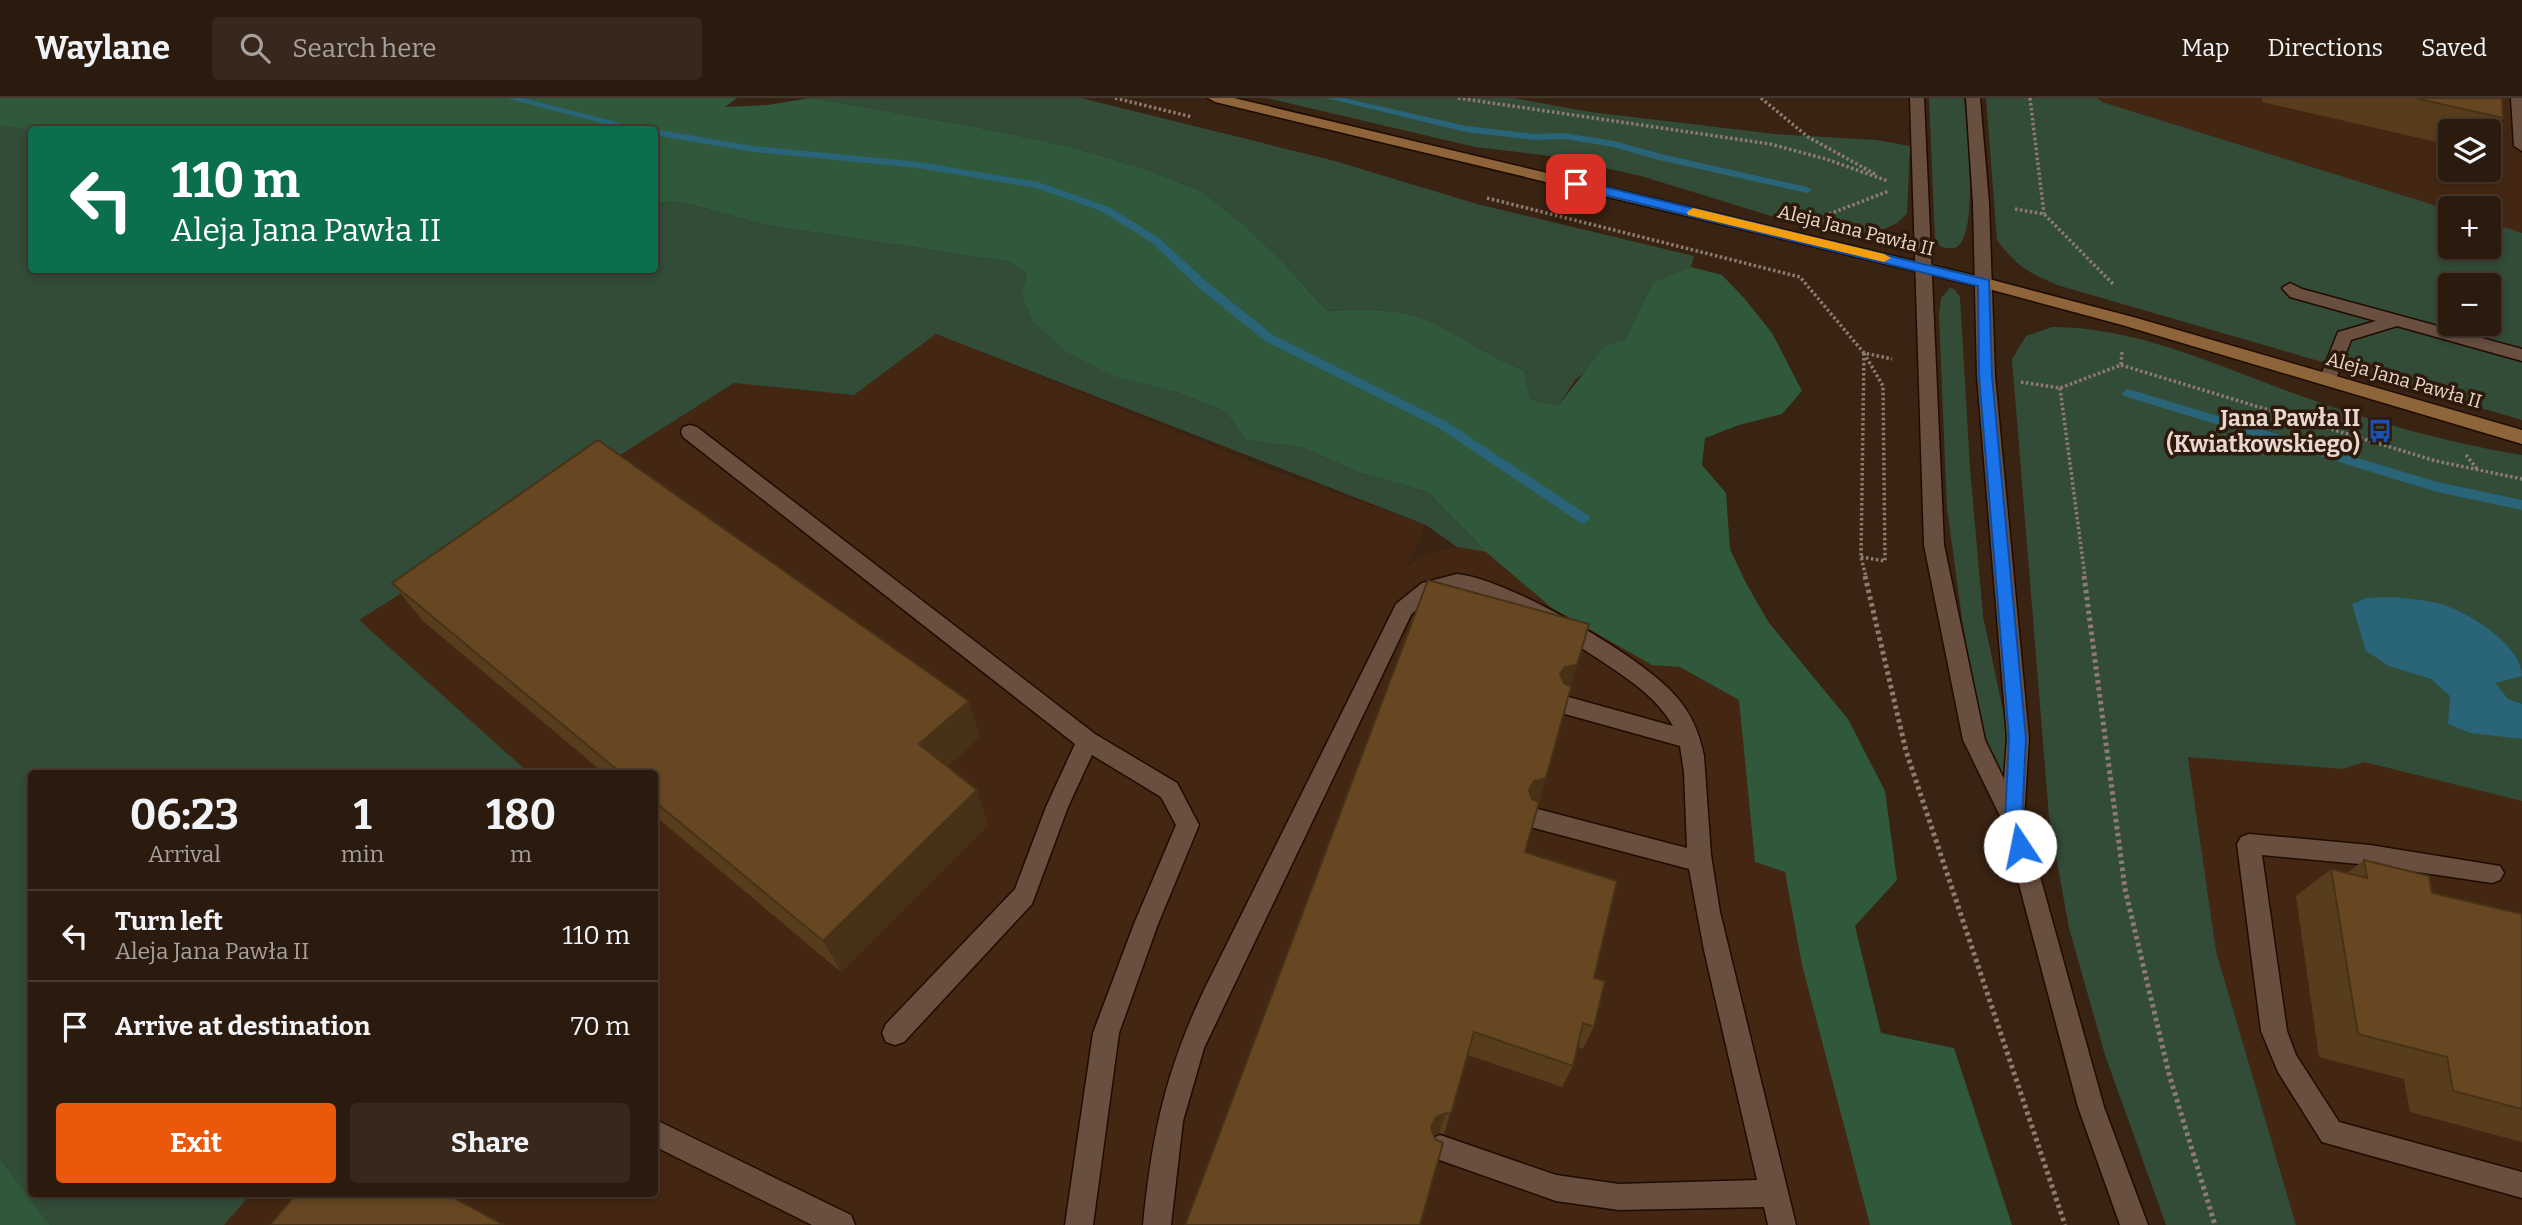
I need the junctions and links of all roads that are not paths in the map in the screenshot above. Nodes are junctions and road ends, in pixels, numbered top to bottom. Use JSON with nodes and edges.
{"nodes":[{"id":1,"x":1215,"y":98,"type":"edge"},
{"id":2,"x":1917,"y":98,"type":"edge"},
{"id":3,"x":1973,"y":98,"type":"edge"},
{"id":4,"x":2518,"y":98,"type":"edge"},
{"id":5,"x":2522,"y":146,"type":"edge"},
{"id":6,"x":1922,"y":267,"type":"junction"},
{"id":7,"x":1985,"y":283,"type":"junction"},
{"id":8,"x":2290,"y":288,"type":"dead end"},
{"id":9,"x":2395,"y":321,"type":"junction"},
{"id":10,"x":2522,"y":355,"type":"edge"},
{"id":11,"x":2328,"y":380,"type":"junction"},
{"id":12,"x":690,"y":432,"type":"dead end"},
{"id":13,"x":2522,"y":437,"type":"edge"},
{"id":14,"x":1565,"y":705,"type":"edge"},
{"id":15,"x":1691,"y":740,"type":"junction"},
{"id":16,"x":1087,"y":741,"type":"junction"},
{"id":17,"x":1534,"y":818,"type":"edge"},
{"id":18,"x":2013,"y":820,"type":"junction"},
{"id":19,"x":1699,"y":861,"type":"junction"},
{"id":20,"x":2492,"y":873,"type":"dead end"},
{"id":21,"x":895,"y":1033,"type":"dead end"},
{"id":22,"x":658,"y":1134,"type":"edge"},
{"id":23,"x":1440,"y":1149,"type":"edge"},
{"id":24,"x":2522,"y":1185,"type":"edge"},
{"id":25,"x":1774,"y":1193,"type":"junction"},
{"id":26,"x":841,"y":1225,"type":"edge"},
{"id":27,"x":1079,"y":1225,"type":"edge"},
{"id":28,"x":1157,"y":1225,"type":"edge"},
{"id":29,"x":1782,"y":1225,"type":"edge"},
{"id":30,"x":2134,"y":1225,"type":"edge"}],
"edges":[{"from":1,"to":6,"type":"street","name":"Aleja Jana Pawła II"},
{"from":2,"to":6,"type":"street"},
{"from":3,"to":7,"type":"street"},
{"from":4,"to":5,"type":"street"},
{"from":6,"to":7,"type":"street","name":"Aleja Jana Pawła II"},
{"from":6,"to":18,"type":"street"},
{"from":7,"to":11,"type":"street","name":"Aleja Jana Pawła II"},
{"from":7,"to":18,"type":"street"},
{"from":8,"to":9,"type":"street"},
{"from":9,"to":10,"type":"street"},
{"from":9,"to":11,"type":"street"},
{"from":11,"to":13,"type":"street","name":"Aleja Jana Pawła II"},
{"from":12,"to":16,"type":"street"},
{"from":14,"to":15,"type":"street"},
{"from":15,"to":19,"type":"street"},
{"from":15,"to":28,"type":"street"},
{"from":16,"to":21,"type":"street"},
{"from":16,"to":27,"type":"street"},
{"from":17,"to":19,"type":"street"},
{"from":18,"to":30,"type":"street"},
{"from":19,"to":25,"type":"street"},
{"from":20,"to":24,"type":"street"},
{"from":22,"to":26,"type":"street"},
{"from":23,"to":25,"type":"street"},
{"from":25,"to":29,"type":"street"}]}
